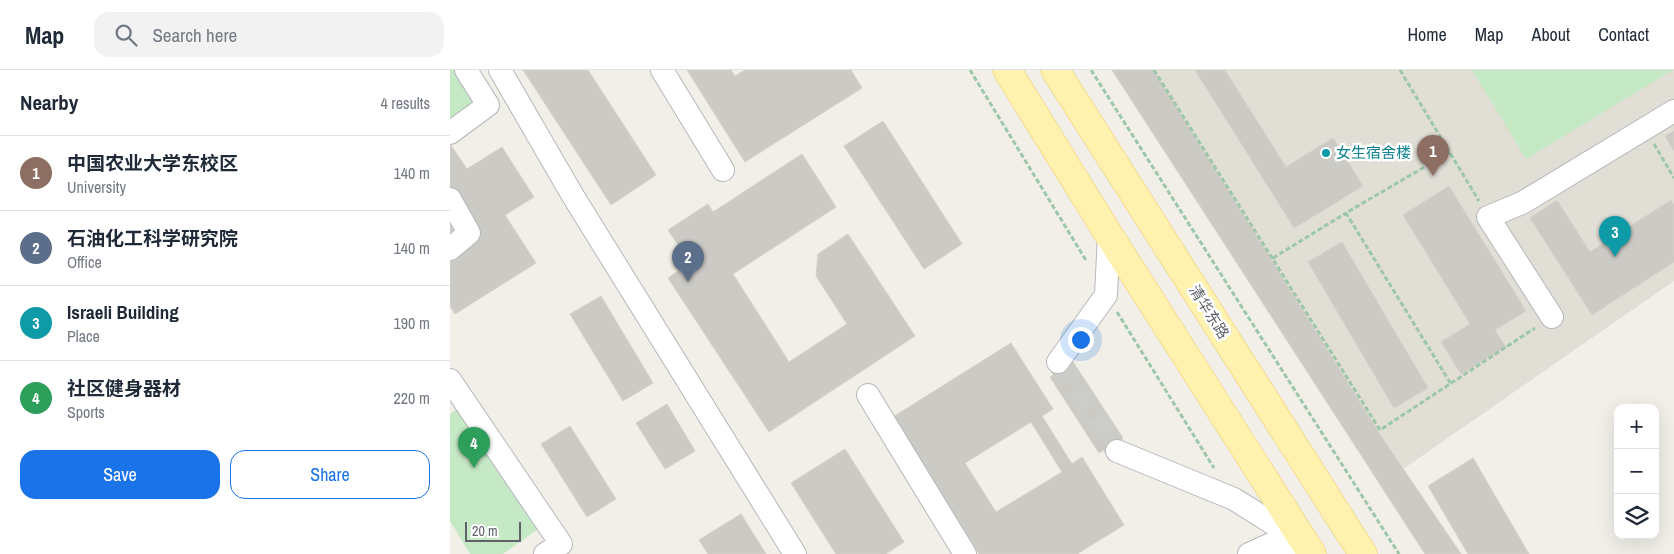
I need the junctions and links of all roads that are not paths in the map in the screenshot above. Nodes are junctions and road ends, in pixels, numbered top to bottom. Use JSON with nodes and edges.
{"nodes":[{"id":1,"x":466,"y":70,"type":"edge"},
{"id":2,"x":500,"y":70,"type":"edge"},
{"id":3,"x":662,"y":70,"type":"edge"},
{"id":4,"x":1007,"y":70,"type":"edge"},
{"id":5,"x":1055,"y":70,"type":"edge"},
{"id":6,"x":1674,"y":111,"type":"edge"},
{"id":7,"x":450,"y":133,"type":"edge"},
{"id":8,"x":723,"y":170,"type":"dead end"},
{"id":9,"x":450,"y":199,"type":"edge"},
{"id":10,"x":1108,"y":235,"type":"junction"},
{"id":11,"x":450,"y":249,"type":"edge"},
{"id":12,"x":1552,"y":317,"type":"road end"},
{"id":13,"x":1058,"y":362,"type":"dead end"},
{"id":14,"x":450,"y":380,"type":"edge"},
{"id":15,"x":868,"y":395,"type":"dead end"},
{"id":16,"x":1117,"y":451,"type":"tunnel mouth"},
{"id":17,"x":1308,"y":549,"type":"edge"},
{"id":18,"x":558,"y":551,"type":"edge"},
{"id":19,"x":795,"y":554,"type":"edge"},
{"id":20,"x":965,"y":554,"type":"edge"},
{"id":21,"x":1249,"y":554,"type":"edge"},
{"id":22,"x":1363,"y":554,"type":"edge"}],
"edges":[{"from":1,"to":7,"type":"street"},
{"from":2,"to":19,"type":"street"},
{"from":3,"to":8,"type":"street"},
{"from":4,"to":10,"type":"main road"},
{"from":5,"to":22,"type":"main road","name":"清华东路"},
{"from":6,"to":12,"type":"street"},
{"from":9,"to":11,"type":"street"},
{"from":10,"to":13,"type":"street"},
{"from":10,"to":17,"type":"main road"},
{"from":14,"to":18,"type":"street"},
{"from":15,"to":20,"type":"street"},
{"from":16,"to":17,"type":"street"},
{"from":17,"to":21,"type":"street"}]}
